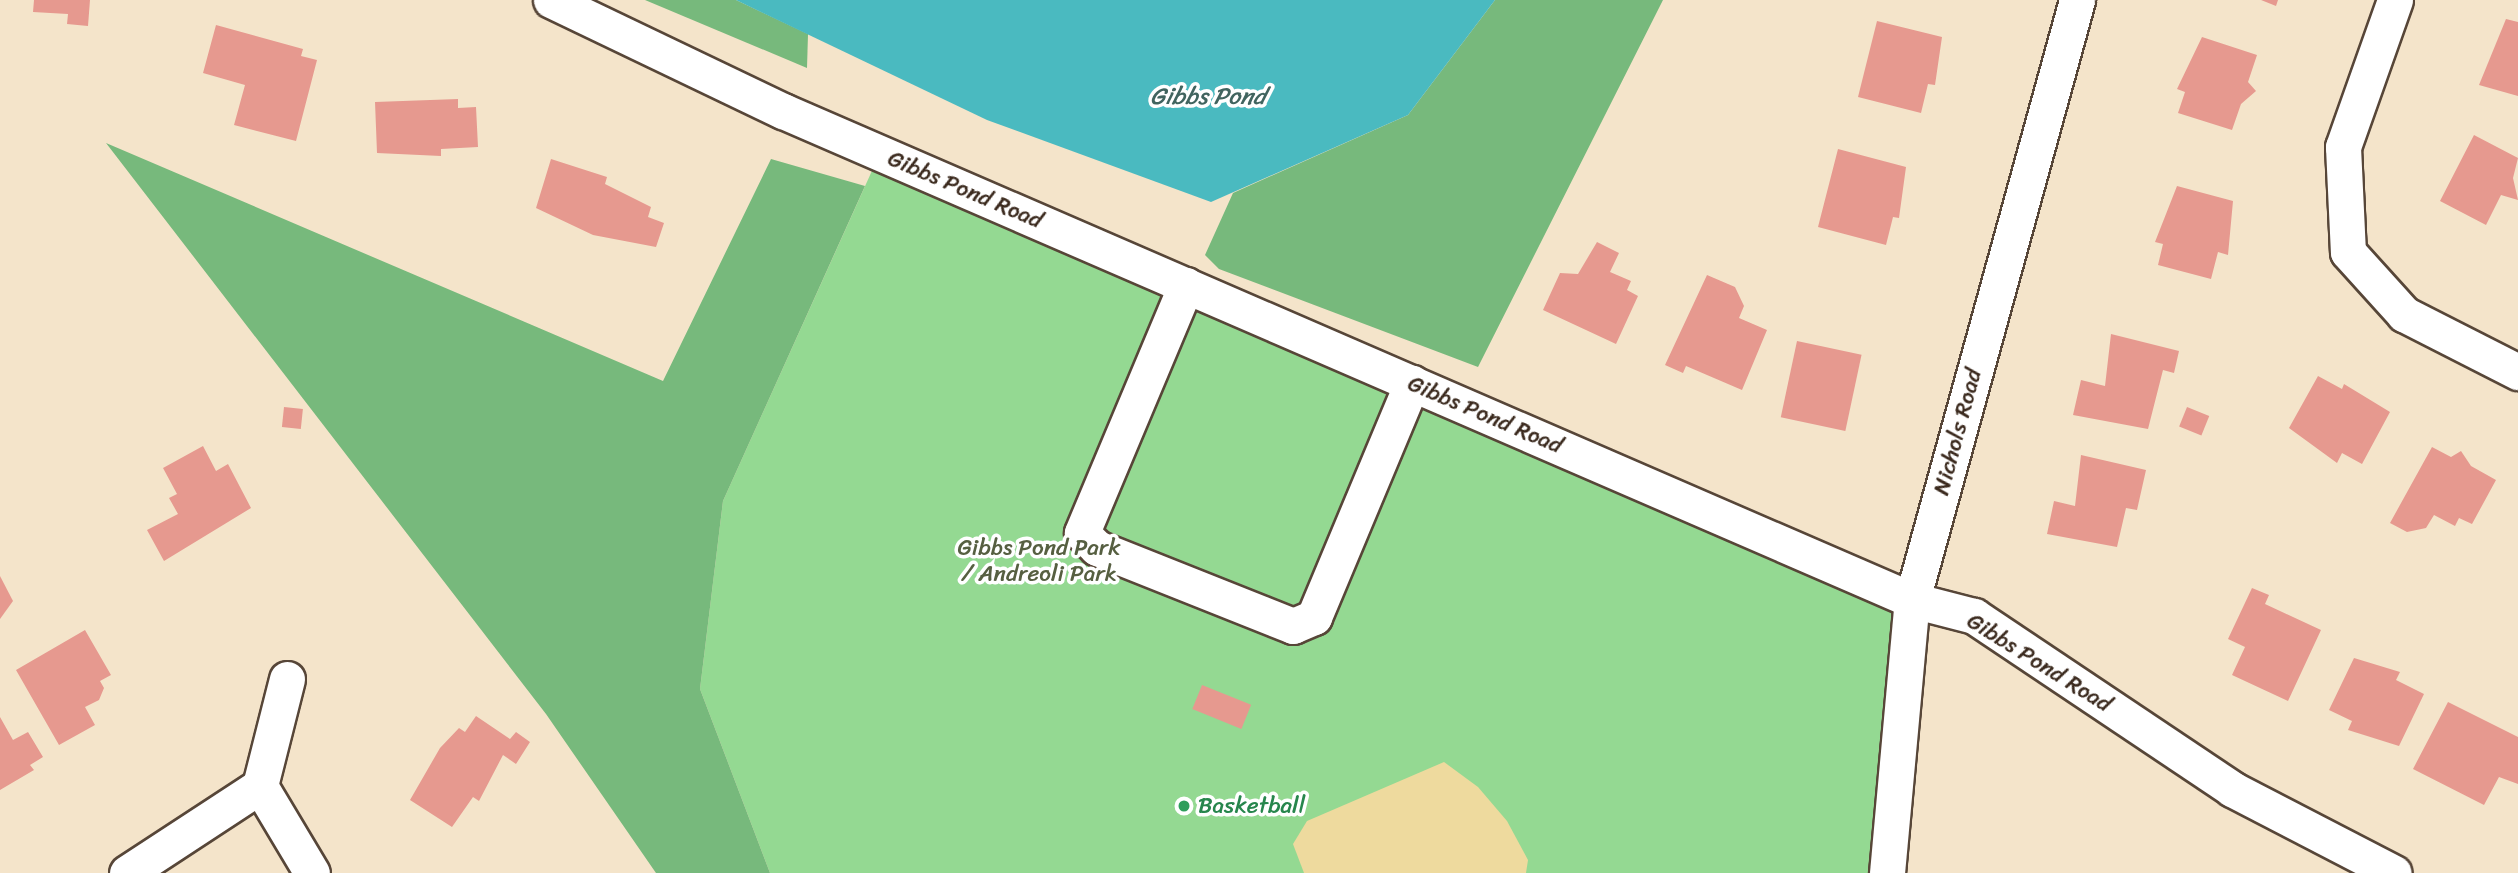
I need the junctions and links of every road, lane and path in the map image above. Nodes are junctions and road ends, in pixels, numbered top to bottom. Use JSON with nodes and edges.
{"nodes":[{"id":1,"x":551,"y":0,"type":"edge"},
{"id":2,"x":2077,"y":0,"type":"edge"},
{"id":3,"x":2395,"y":0,"type":"edge"},
{"id":4,"x":1186,"y":285,"type":"junction"},
{"id":5,"x":2518,"y":372,"type":"edge"},
{"id":6,"x":1412,"y":383,"type":"junction"},
{"id":7,"x":1912,"y":600,"type":"junction"},
{"id":8,"x":288,"y":679,"type":"dead end"},
{"id":9,"x":260,"y":786,"type":"junction"},
{"id":10,"x":137,"y":869,"type":"edge"},
{"id":11,"x":312,"y":873,"type":"edge"},
{"id":12,"x":1887,"y":873,"type":"edge"},
{"id":13,"x":2393,"y":873,"type":"edge"}],
"edges":[{"from":1,"to":4,"type":"street","name":"Gibbs Pond Road"},
{"from":2,"to":7,"type":"street","name":"Nichols Road"},
{"from":3,"to":5,"type":"street"},
{"from":4,"to":6,"type":"street","name":"Gibbs Pond Road"},
{"from":4,"to":6,"type":"street"},
{"from":6,"to":7,"type":"street","name":"Gibbs Pond Road"},
{"from":7,"to":12,"type":"street","name":"Nichols Road"},
{"from":7,"to":13,"type":"street","name":"Gibbs Pond Road"},
{"from":8,"to":9,"type":"street"},
{"from":9,"to":10,"type":"street"},
{"from":9,"to":11,"type":"street"}]}
